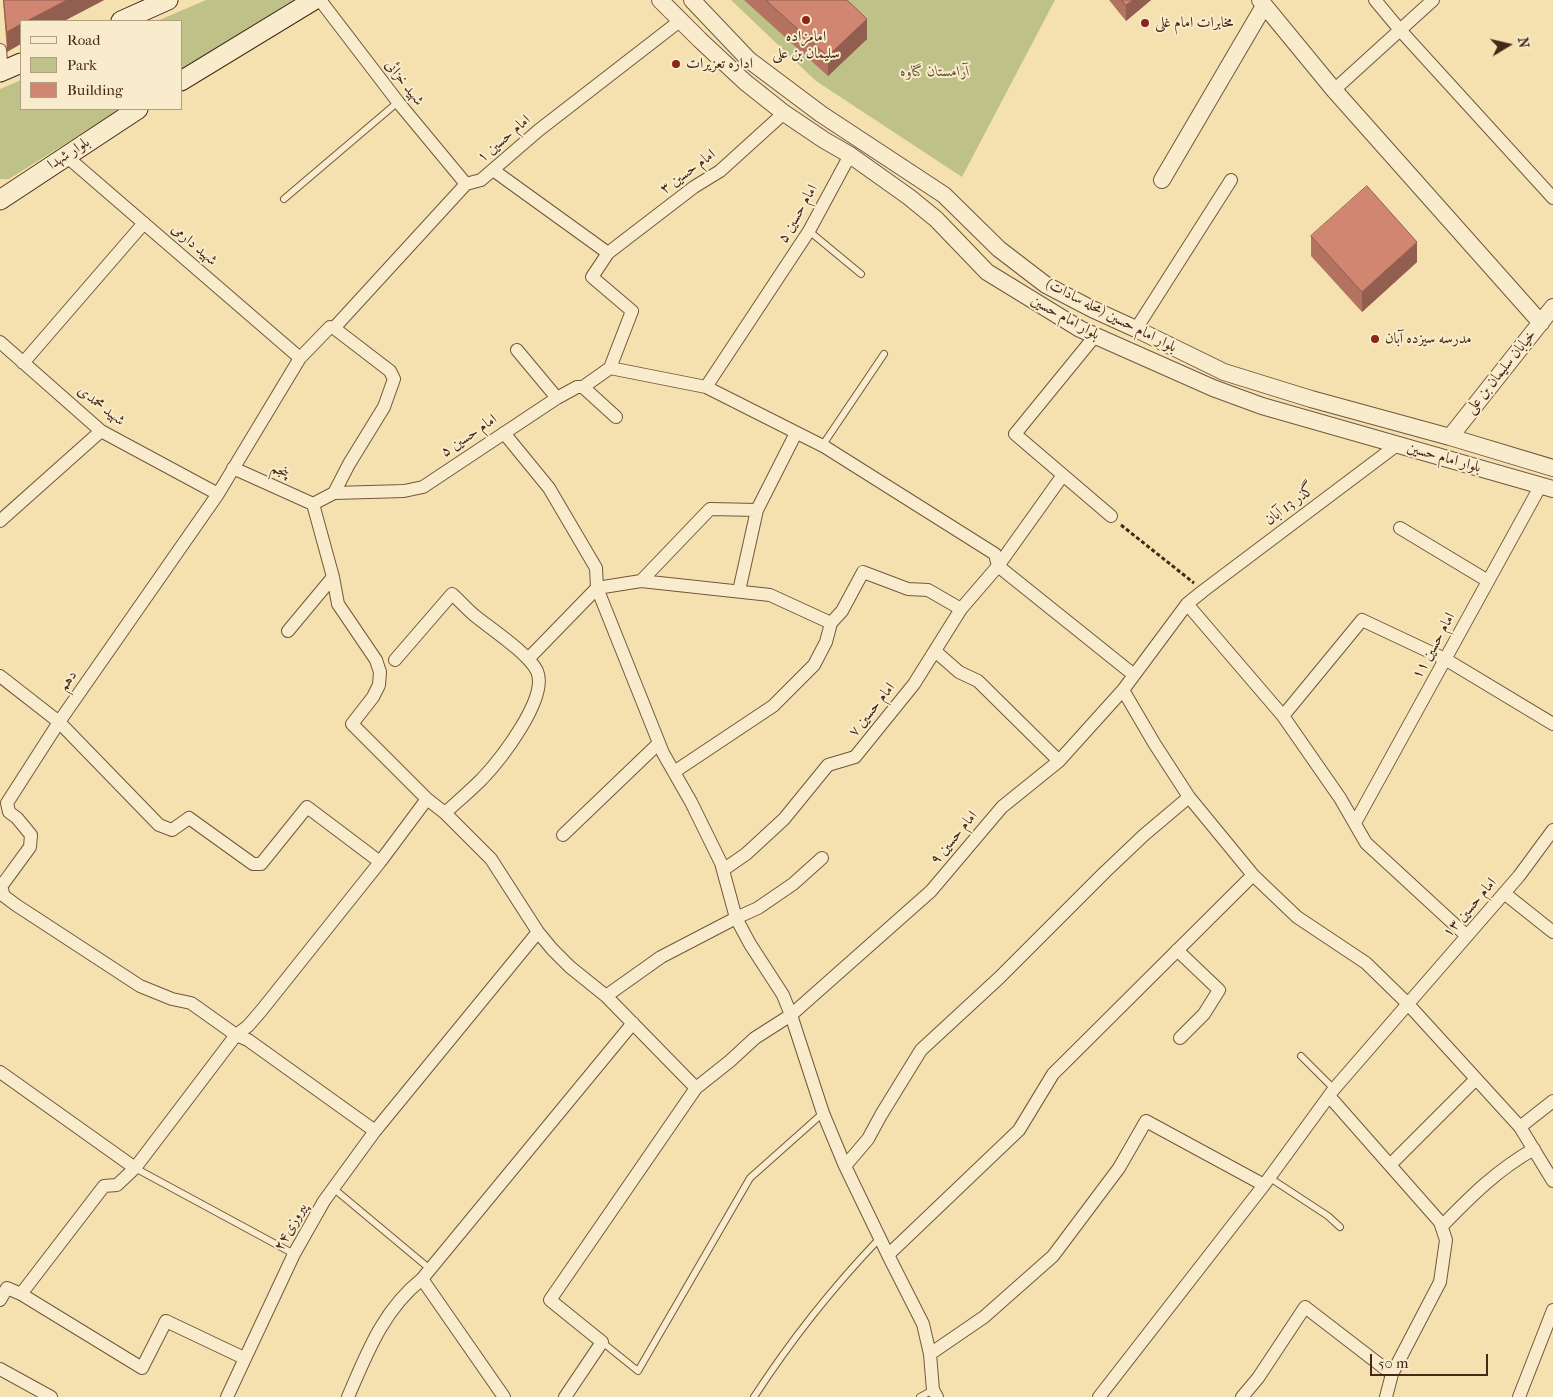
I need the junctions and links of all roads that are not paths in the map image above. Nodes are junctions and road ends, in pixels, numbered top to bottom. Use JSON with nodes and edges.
{"nodes":[{"id":1,"x":168,"y":0,"type":"edge"},
{"id":2,"x":314,"y":0,"type":"edge"},
{"id":3,"x":320,"y":0,"type":"edge"},
{"id":4,"x":660,"y":0,"type":"edge"},
{"id":5,"x":692,"y":0,"type":"edge"},
{"id":6,"x":1375,"y":0,"type":"edge"},
{"id":7,"x":1433,"y":0,"type":"edge"},
{"id":8,"x":1262,"y":3,"type":"edge"},
{"id":9,"x":123,"y":20,"type":"edge"},
{"id":10,"x":681,"y":20,"type":"junction"},
{"id":11,"x":1400,"y":30,"type":"junction"},
{"id":12,"x":0,"y":50,"type":"edge"},
{"id":13,"x":20,"y":63,"type":"edge"},
{"id":14,"x":1,"y":72,"type":"edge"},
{"id":15,"x":182,"y":80,"type":"edge"},
{"id":16,"x":1334,"y":90,"type":"junction"},
{"id":17,"x":398,"y":102,"type":"junction"},
{"id":18,"x":136,"y":110,"type":"edge"},
{"id":19,"x":784,"y":113,"type":"junction"},
{"id":20,"x":850,"y":155,"type":"junction"},
{"id":21,"x":66,"y":156,"type":"junction"},
{"id":22,"x":493,"y":170,"type":"junction"},
{"id":23,"x":1162,"y":180,"type":"dead end"},
{"id":24,"x":1231,"y":180,"type":"dead end"},
{"id":25,"x":466,"y":184,"type":"junction"},
{"id":26,"x":3,"y":195,"type":"edge"},
{"id":27,"x":1553,"y":198,"type":"edge"},
{"id":28,"x":284,"y":199,"type":"dead end"},
{"id":29,"x":144,"y":223,"type":"junction"},
{"id":30,"x":809,"y":231,"type":"junction"},
{"id":31,"x":608,"y":253,"type":"junction"},
{"id":32,"x":861,"y":274,"type":"dead end"},
{"id":33,"x":1553,"y":307,"type":"edge"},
{"id":34,"x":1541,"y":323,"type":"junction"},
{"id":35,"x":334,"y":328,"type":"junction"},
{"id":36,"x":1136,"y":329,"type":"junction"},
{"id":37,"x":1095,"y":336,"type":"junction"},
{"id":38,"x":0,"y":342,"type":"edge"},
{"id":39,"x":517,"y":350,"type":"dead end"},
{"id":40,"x":884,"y":354,"type":"dead end"},
{"id":41,"x":300,"y":358,"type":"junction"},
{"id":42,"x":23,"y":363,"type":"junction"},
{"id":43,"x":610,"y":368,"type":"junction"},
{"id":44,"x":706,"y":387,"type":"junction"},
{"id":45,"x":583,"y":388,"type":"junction"},
{"id":46,"x":558,"y":398,"type":"junction"},
{"id":47,"x":616,"y":417,"type":"dead end"},
{"id":48,"x":101,"y":431,"type":"junction"},
{"id":49,"x":504,"y":433,"type":"junction"},
{"id":50,"x":796,"y":433,"type":"junction"},
{"id":51,"x":1450,"y":437,"type":"junction"},
{"id":52,"x":1397,"y":445,"type":"junction"},
{"id":53,"x":822,"y":446,"type":"junction"},
{"id":54,"x":233,"y":468,"type":"junction"},
{"id":55,"x":1553,"y":468,"type":"edge"},
{"id":56,"x":1062,"y":475,"type":"junction"},
{"id":57,"x":1547,"y":487,"type":"edge"},
{"id":58,"x":334,"y":493,"type":"junction"},
{"id":59,"x":218,"y":494,"type":"junction"},
{"id":60,"x":313,"y":504,"type":"junction"},
{"id":61,"x":757,"y":510,"type":"junction"},
{"id":62,"x":1110,"y":516,"type":"road end"},
{"id":63,"x":0,"y":521,"type":"edge"},
{"id":64,"x":1400,"y":528,"type":"dead end"},
{"id":65,"x":998,"y":566,"type":"junction"},
{"id":66,"x":333,"y":576,"type":"junction"},
{"id":67,"x":641,"y":581,"type":"junction"},
{"id":68,"x":1488,"y":581,"type":"junction"},
{"id":69,"x":597,"y":588,"type":"junction"},
{"id":70,"x":739,"y":591,"type":"junction"},
{"id":71,"x":1187,"y":604,"type":"junction"},
{"id":72,"x":961,"y":609,"type":"junction"},
{"id":73,"x":831,"y":623,"type":"junction"},
{"id":74,"x":288,"y":631,"type":"dead end"},
{"id":75,"x":935,"y":651,"type":"junction"},
{"id":76,"x":528,"y":659,"type":"junction"},
{"id":77,"x":395,"y":660,"type":"dead end"},
{"id":78,"x":1444,"y":660,"type":"junction"},
{"id":79,"x":1134,"y":675,"type":"junction"},
{"id":80,"x":0,"y":676,"type":"edge"},
{"id":81,"x":1123,"y":690,"type":"junction"},
{"id":82,"x":1283,"y":716,"type":"junction"},
{"id":83,"x":59,"y":722,"type":"junction"},
{"id":84,"x":1553,"y":724,"type":"edge"},
{"id":85,"x":658,"y":743,"type":"junction"},
{"id":86,"x":1059,"y":761,"type":"junction"},
{"id":87,"x":674,"y":772,"type":"junction"},
{"id":88,"x":1189,"y":797,"type":"junction"},
{"id":89,"x":427,"y":799,"type":"junction"},
{"id":90,"x":445,"y":812,"type":"junction"},
{"id":91,"x":1355,"y":823,"type":"junction"},
{"id":92,"x":1553,"y":830,"type":"edge"},
{"id":93,"x":563,"y":835,"type":"dead end"},
{"id":94,"x":822,"y":858,"type":"dead end"},
{"id":95,"x":380,"y":862,"type":"junction"},
{"id":96,"x":723,"y":870,"type":"junction"},
{"id":97,"x":1253,"y":875,"type":"junction"},
{"id":98,"x":0,"y":887,"type":"edge"},
{"id":99,"x":1504,"y":893,"type":"junction"},
{"id":100,"x":736,"y":918,"type":"junction"},
{"id":101,"x":538,"y":932,"type":"junction"},
{"id":102,"x":1553,"y":932,"type":"edge"},
{"id":103,"x":1468,"y":936,"type":"junction"},
{"id":104,"x":1177,"y":950,"type":"junction"},
{"id":105,"x":606,"y":996,"type":"junction"},
{"id":106,"x":1407,"y":1003,"type":"junction"},
{"id":107,"x":791,"y":1015,"type":"junction"},
{"id":108,"x":633,"y":1023,"type":"junction"},
{"id":109,"x":236,"y":1035,"type":"junction"},
{"id":110,"x":1180,"y":1038,"type":"dead end"},
{"id":111,"x":1301,"y":1056,"type":"dead end"},
{"id":112,"x":0,"y":1072,"type":"edge"},
{"id":113,"x":1476,"y":1079,"type":"junction"},
{"id":114,"x":696,"y":1088,"type":"junction"},
{"id":115,"x":1331,"y":1093,"type":"junction"},
{"id":116,"x":1553,"y":1101,"type":"edge"},
{"id":117,"x":823,"y":1113,"type":"junction"},
{"id":118,"x":1520,"y":1127,"type":"junction"},
{"id":119,"x":375,"y":1131,"type":"junction"},
{"id":120,"x":1534,"y":1149,"type":"junction"},
{"id":121,"x":845,"y":1166,"type":"junction"},
{"id":122,"x":1390,"y":1166,"type":"junction"},
{"id":123,"x":136,"y":1168,"type":"junction"},
{"id":124,"x":1553,"y":1181,"type":"edge"},
{"id":125,"x":1267,"y":1182,"type":"junction"},
{"id":126,"x":333,"y":1188,"type":"junction"},
{"id":127,"x":1442,"y":1226,"type":"junction"},
{"id":128,"x":1340,"y":1227,"type":"dead end"},
{"id":129,"x":880,"y":1238,"type":"junction"},
{"id":130,"x":294,"y":1254,"type":"junction"},
{"id":131,"x":888,"y":1255,"type":"junction"},
{"id":132,"x":426,"y":1274,"type":"junction"},
{"id":133,"x":4,"y":1285,"type":"edge"},
{"id":134,"x":21,"y":1294,"type":"junction"},
{"id":135,"x":0,"y":1300,"type":"edge"},
{"id":136,"x":1553,"y":1310,"type":"edge"},
{"id":137,"x":602,"y":1342,"type":"junction"},
{"id":138,"x":930,"y":1354,"type":"junction"},
{"id":139,"x":244,"y":1358,"type":"junction"},
{"id":140,"x":0,"y":1369,"type":"edge"},
{"id":141,"x":1392,"y":1374,"type":"junction"},
{"id":142,"x":935,"y":1393,"type":"edge"},
{"id":143,"x":51,"y":1397,"type":"edge"},
{"id":144,"x":227,"y":1397,"type":"edge"},
{"id":145,"x":348,"y":1397,"type":"edge"},
{"id":146,"x":504,"y":1397,"type":"edge"},
{"id":147,"x":565,"y":1397,"type":"edge"},
{"id":148,"x":754,"y":1397,"type":"edge"},
{"id":149,"x":920,"y":1397,"type":"edge"},
{"id":150,"x":1099,"y":1397,"type":"edge"},
{"id":151,"x":1242,"y":1397,"type":"edge"},
{"id":152,"x":1386,"y":1397,"type":"edge"},
{"id":153,"x":1518,"y":1397,"type":"edge"}],
"edges":[{"from":1,"to":9,"type":"main road"},
{"from":2,"to":15,"type":"main road"},
{"from":3,"to":17,"type":"street","name":"شهید خزائی"},
{"from":4,"to":10,"type":"street","name":"بلوار امام حسین"},
{"from":5,"to":36,"type":"street","name":"بلوار امام حسین (محله سادات)"},
{"from":6,"to":11,"type":"street"},
{"from":7,"to":11,"type":"street"},
{"from":8,"to":16,"type":"street"},
{"from":8,"to":23,"type":"street"},
{"from":10,"to":19,"type":"street","name":"بلوار امام حسین"},
{"from":10,"to":22,"type":"street","name":"امام حسین ۱"},
{"from":11,"to":16,"type":"street"},
{"from":11,"to":27,"type":"street"},
{"from":12,"to":14,"type":"street"},
{"from":13,"to":14,"type":"main road"},
{"from":16,"to":34,"type":"street"},
{"from":17,"to":25,"type":"street","name":"شهید خزائی"},
{"from":17,"to":28,"type":"lane"},
{"from":18,"to":21,"type":"main road","name":"بلوار شهدا"},
{"from":19,"to":20,"type":"street","name":"بلوار امام حسین"},
{"from":19,"to":31,"type":"street","name":"امام حسین ۳"},
{"from":20,"to":30,"type":"street","name":"امام حسین ۵"},
{"from":20,"to":37,"type":"street","name":"بلوار امام حسین"},
{"from":21,"to":26,"type":"main road","name":"بلوار شهدا"},
{"from":21,"to":29,"type":"street","name":"شهید دارمی"},
{"from":22,"to":25,"type":"street","name":"امام حسین ۱"},
{"from":22,"to":31,"type":"street"},
{"from":24,"to":36,"type":"street"},
{"from":25,"to":35,"type":"street","name":"امام حسین ۱"},
{"from":29,"to":41,"type":"street","name":"شهید دارمی"},
{"from":29,"to":42,"type":"street"},
{"from":30,"to":32,"type":"lane"},
{"from":30,"to":44,"type":"street","name":"امام حسین ۵"},
{"from":31,"to":43,"type":"street","name":"امام حسین ۳"},
{"from":33,"to":34,"type":"street","name":"خیابان سلیمان بن علی"},
{"from":34,"to":51,"type":"street","name":"خیابان سلیمان بن علی"},
{"from":35,"to":41,"type":"street","name":"امام حسین ۱"},
{"from":35,"to":58,"type":"street"},
{"from":36,"to":51,"type":"street","name":"بلوار امام حسین (محله سادات)"},
{"from":37,"to":52,"type":"street","name":"بلوار امام حسین"},
{"from":37,"to":56,"type":"street"},
{"from":38,"to":42,"type":"street","name":"شهید محمدی"},
{"from":39,"to":46,"type":"street"},
{"from":40,"to":53,"type":"lane"},
{"from":41,"to":54,"type":"street","name":"امام حسین ۱"},
{"from":42,"to":48,"type":"street","name":"شهید محمدی"},
{"from":43,"to":44,"type":"street"},
{"from":43,"to":45,"type":"street","name":"امام حسین ۵"},
{"from":44,"to":50,"type":"street"},
{"from":45,"to":46,"type":"street","name":"امام حسین ۵"},
{"from":45,"to":47,"type":"street"},
{"from":46,"to":49,"type":"street","name":"امام حسین ۵"},
{"from":48,"to":59,"type":"street","name":"شهید محمدی"},
{"from":48,"to":63,"type":"street"},
{"from":49,"to":58,"type":"street","name":"امام حسین ۵"},
{"from":49,"to":69,"type":"street"},
{"from":50,"to":53,"type":"street"},
{"from":50,"to":61,"type":"street"},
{"from":51,"to":55,"type":"street","name":"بلوار امام حسین (محله سادات)"},
{"from":52,"to":57,"type":"street","name":"بلوار امام حسین"},
{"from":52,"to":71,"type":"street","name":"گذر 13 آبان"},
{"from":53,"to":65,"type":"street"},
{"from":54,"to":59,"type":"street","name":"دهم"},
{"from":54,"to":60,"type":"street","name":"پنجم"},
{"from":56,"to":62,"type":"street"},
{"from":56,"to":65,"type":"street","name":"امام حسین ۷"},
{"from":57,"to":68,"type":"street","name":"امام حسین ۱۱"},
{"from":58,"to":60,"type":"street"},
{"from":59,"to":83,"type":"street","name":"دهم"},
{"from":60,"to":66,"type":"street"},
{"from":61,"to":67,"type":"street"},
{"from":61,"to":70,"type":"street"},
{"from":64,"to":68,"type":"street"},
{"from":65,"to":72,"type":"street","name":"امام حسین ۷"},
{"from":65,"to":79,"type":"street"},
{"from":66,"to":74,"type":"street"},
{"from":66,"to":89,"type":"street"},
{"from":67,"to":69,"type":"street"},
{"from":67,"to":70,"type":"street"},
{"from":68,"to":78,"type":"street","name":"امام حسین ۱۱"},
{"from":69,"to":76,"type":"street"},
{"from":69,"to":85,"type":"street"},
{"from":70,"to":73,"type":"street"},
{"from":71,"to":79,"type":"street","name":"امام حسین ۹"},
{"from":71,"to":82,"type":"street"},
{"from":72,"to":73,"type":"street"},
{"from":72,"to":75,"type":"street","name":"امام حسین ۷"},
{"from":73,"to":87,"type":"street"},
{"from":75,"to":86,"type":"street"},
{"from":75,"to":96,"type":"street","name":"امام حسین ۷"},
{"from":76,"to":77,"type":"street"},
{"from":76,"to":90,"type":"street"},
{"from":78,"to":82,"type":"street"},
{"from":78,"to":84,"type":"street"},
{"from":78,"to":91,"type":"street","name":"امام حسین ۱۱"},
{"from":79,"to":81,"type":"street","name":"امام حسین ۹"},
{"from":80,"to":83,"type":"street"},
{"from":81,"to":86,"type":"street","name":"امام حسین ۹"},
{"from":81,"to":88,"type":"street"},
{"from":82,"to":91,"type":"street"},
{"from":83,"to":95,"type":"street"},
{"from":83,"to":98,"type":"street","name":"دهم"},
{"from":85,"to":87,"type":"street"},
{"from":85,"to":93,"type":"street"},
{"from":86,"to":107,"type":"street","name":"امام حسین ۹"},
{"from":87,"to":96,"type":"street"},
{"from":88,"to":97,"type":"street"},
{"from":88,"to":121,"type":"street"},
{"from":89,"to":90,"type":"street"},
{"from":89,"to":95,"type":"street"},
{"from":90,"to":101,"type":"street"},
{"from":91,"to":103,"type":"street"},
{"from":92,"to":99,"type":"street","name":"امام حسین ۱۳"},
{"from":94,"to":100,"type":"street"},
{"from":95,"to":109,"type":"street"},
{"from":96,"to":100,"type":"street"},
{"from":97,"to":104,"type":"street"},
{"from":97,"to":106,"type":"street"},
{"from":98,"to":109,"type":"street"},
{"from":99,"to":102,"type":"street"},
{"from":99,"to":103,"type":"street","name":"امام حسین ۱۳"},
{"from":100,"to":105,"type":"street"},
{"from":100,"to":107,"type":"street"},
{"from":101,"to":105,"type":"street"},
{"from":101,"to":119,"type":"street","name":"پیروزی۲۴"},
{"from":103,"to":106,"type":"street","name":"امام حسین ۱۳"},
{"from":104,"to":110,"type":"street"},
{"from":104,"to":131,"type":"street"},
{"from":105,"to":108,"type":"street"},
{"from":106,"to":113,"type":"street"},
{"from":106,"to":115,"type":"street","name":"امام حسین ۱۳"},
{"from":107,"to":114,"type":"street","name":"امام حسین ۹"},
{"from":107,"to":117,"type":"street"},
{"from":108,"to":114,"type":"street"},
{"from":108,"to":132,"type":"street"},
{"from":109,"to":119,"type":"street"},
{"from":109,"to":123,"type":"street"},
{"from":111,"to":115,"type":"lane"},
{"from":112,"to":123,"type":"street"},
{"from":113,"to":118,"type":"street"},
{"from":113,"to":122,"type":"street"},
{"from":114,"to":137,"type":"street","name":"امام حسین ۹"},
{"from":115,"to":122,"type":"street"},
{"from":115,"to":125,"type":"street","name":"امام حسین ۱۳"},
{"from":116,"to":118,"type":"street"},
{"from":117,"to":121,"type":"street"},
{"from":117,"to":137,"type":"lane"},
{"from":118,"to":120,"type":"street"},
{"from":119,"to":126,"type":"street","name":"پیروزی۲۴"},
{"from":120,"to":124,"type":"street"},
{"from":120,"to":127,"type":"street"},
{"from":121,"to":129,"type":"street"},
{"from":122,"to":127,"type":"street"},
{"from":123,"to":130,"type":"lane"},
{"from":123,"to":134,"type":"street"},
{"from":125,"to":128,"type":"lane"},
{"from":125,"to":138,"type":"street"},
{"from":125,"to":150,"type":"street","name":"امام حسین ۱۳"},
{"from":126,"to":130,"type":"street","name":"پیروزی۲۴"},
{"from":126,"to":132,"type":"lane"},
{"from":127,"to":141,"type":"street"},
{"from":129,"to":131,"type":"street"},
{"from":129,"to":148,"type":"lane"},
{"from":130,"to":139,"type":"street","name":"پیروزی۲۴"},
{"from":131,"to":138,"type":"street"},
{"from":132,"to":145,"type":"street"},
{"from":132,"to":146,"type":"street"},
{"from":133,"to":134,"type":"street"},
{"from":133,"to":135,"type":"street"},
{"from":134,"to":139,"type":"street"},
{"from":136,"to":153,"type":"street"},
{"from":137,"to":147,"type":"street"},
{"from":138,"to":142,"type":"street"},
{"from":139,"to":144,"type":"street","name":"پیروزی۲۴"},
{"from":140,"to":143,"type":"street"},
{"from":141,"to":151,"type":"street"},
{"from":141,"to":152,"type":"street"},
{"from":142,"to":149,"type":"lane"}]}
